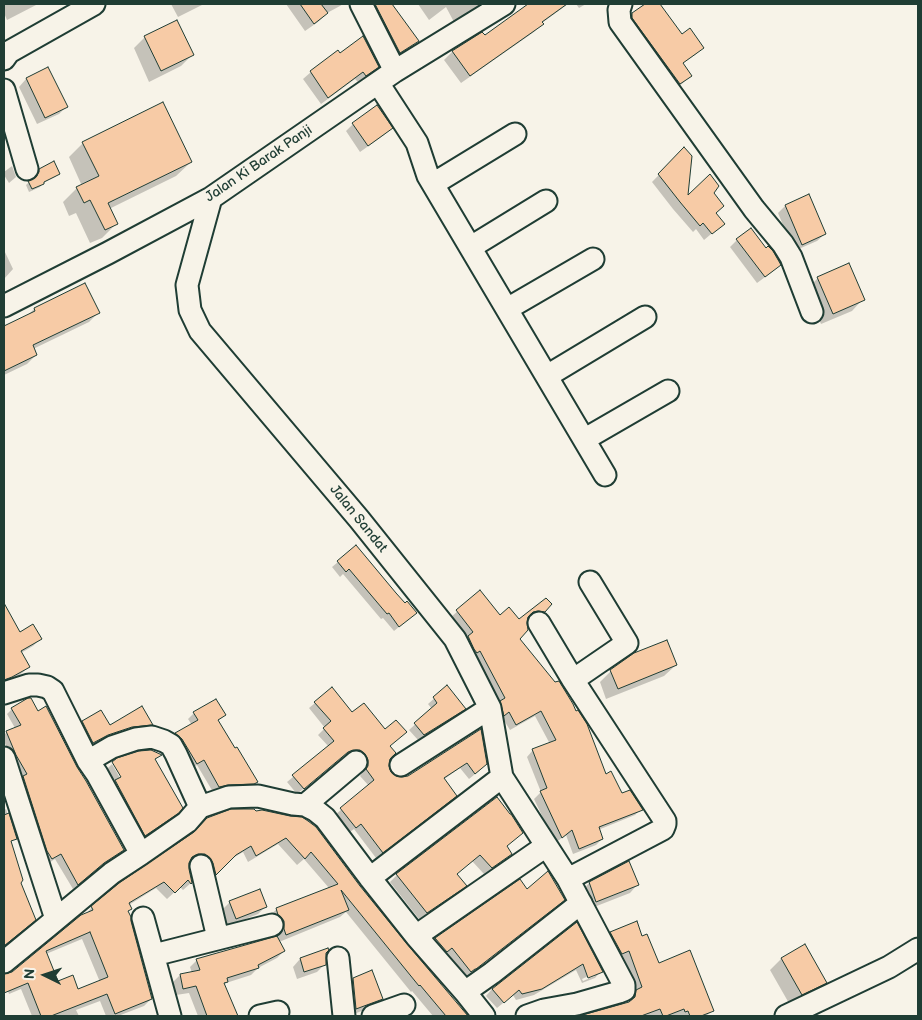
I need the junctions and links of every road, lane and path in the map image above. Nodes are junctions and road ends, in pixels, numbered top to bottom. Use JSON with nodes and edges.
{"nodes":[{"id":1,"x":94,"y":4,"type":"edge"},
{"id":2,"x":361,"y":4,"type":"edge"},
{"id":3,"x":621,"y":4,"type":"edge"},
{"id":4,"x":497,"y":6,"type":"edge"},
{"id":5,"x":4,"y":59,"type":"edge"},
{"id":6,"x":386,"y":77,"type":"junction"},
{"id":7,"x":4,"y":90,"type":"edge"},
{"id":8,"x":515,"y":134,"type":"dead end"},
{"id":9,"x":27,"y":169,"type":"dead end"},
{"id":10,"x":433,"y":184,"type":"junction"},
{"id":11,"x":211,"y":198,"type":"junction"},
{"id":12,"x":546,"y":201,"type":"dead end"},
{"id":13,"x":471,"y":248,"type":"junction"},
{"id":14,"x":593,"y":259,"type":"dead end"},
{"id":15,"x":4,"y":306,"type":"edge"},
{"id":16,"x":507,"y":309,"type":"junction"},
{"id":17,"x":812,"y":312,"type":"dead end"},
{"id":18,"x":645,"y":317,"type":"dead end"},
{"id":19,"x":547,"y":376,"type":"junction"},
{"id":20,"x":668,"y":391,"type":"dead end"},
{"id":21,"x":585,"y":440,"type":"junction"},
{"id":22,"x":605,"y":475,"type":"dead end"},
{"id":23,"x":590,"y":582,"type":"dead end"},
{"id":24,"x":539,"y":623,"type":"dead end"},
{"id":25,"x":573,"y":680,"type":"junction"},
{"id":26,"x":4,"y":693,"type":"edge"},
{"id":27,"x":490,"y":708,"type":"junction"},
{"id":28,"x":4,"y":758,"type":"edge"},
{"id":29,"x":88,"y":761,"type":"junction"},
{"id":30,"x":356,"y":762,"type":"dead end"},
{"id":31,"x":400,"y":765,"type":"dead end"},
{"id":32,"x":502,"y":777,"type":"junction"},
{"id":33,"x":305,"y":805,"type":"junction"},
{"id":34,"x":200,"y":807,"type":"junction"},
{"id":35,"x":546,"y":846,"type":"junction"},
{"id":36,"x":142,"y":854,"type":"junction"},
{"id":37,"x":201,"y":866,"type":"dead end"},
{"id":38,"x":370,"y":878,"type":"junction"},
{"id":39,"x":568,"y":879,"type":"junction"},
{"id":40,"x":581,"y":903,"type":"junction"},
{"id":41,"x":143,"y":918,"type":"dead end"},
{"id":42,"x":56,"y":919,"type":"junction"},
{"id":43,"x":272,"y":925,"type":"dead end"},
{"id":44,"x":416,"y":936,"type":"junction"},
{"id":45,"x":218,"y":938,"type":"junction"},
{"id":46,"x":918,"y":949,"type":"edge"},
{"id":47,"x":154,"y":955,"type":"junction"},
{"id":48,"x":338,"y":958,"type":"dead end"},
{"id":49,"x":4,"y":962,"type":"edge"},
{"id":50,"x":465,"y":992,"type":"junction"},
{"id":51,"x":404,"y":1005,"type":"dead end"},
{"id":52,"x":170,"y":1016,"type":"edge"},
{"id":53,"x":344,"y":1016,"type":"edge"},
{"id":54,"x":373,"y":1016,"type":"edge"},
{"id":55,"x":484,"y":1016,"type":"edge"},
{"id":56,"x":527,"y":1016,"type":"edge"},
{"id":57,"x":786,"y":1016,"type":"edge"}],
"edges":[{"from":1,"to":5,"type":"street"},
{"from":2,"to":6,"type":"street"},
{"from":3,"to":17,"type":"street"},
{"from":4,"to":6,"type":"street","name":"Jalan Ki Barak Panji"},
{"from":6,"to":10,"type":"street"},
{"from":6,"to":11,"type":"street","name":"Jalan Ki Barak Panji"},
{"from":7,"to":9,"type":"street"},
{"from":8,"to":10,"type":"street"},
{"from":10,"to":13,"type":"street"},
{"from":11,"to":15,"type":"street","name":"Jalan Ki Barak Panji"},
{"from":11,"to":27,"type":"street","name":"Jalan Sandat"},
{"from":12,"to":13,"type":"street"},
{"from":13,"to":16,"type":"street"},
{"from":14,"to":16,"type":"street"},
{"from":16,"to":19,"type":"street"},
{"from":18,"to":19,"type":"street"},
{"from":19,"to":21,"type":"street"},
{"from":20,"to":21,"type":"street"},
{"from":21,"to":22,"type":"street"},
{"from":23,"to":25,"type":"street"},
{"from":24,"to":25,"type":"street"},
{"from":25,"to":39,"type":"street"},
{"from":26,"to":29,"type":"street"},
{"from":27,"to":31,"type":"street"},
{"from":27,"to":32,"type":"street","name":"Jalan Sandat"},
{"from":28,"to":42,"type":"street"},
{"from":29,"to":34,"type":"street"},
{"from":29,"to":36,"type":"street"},
{"from":30,"to":33,"type":"street"},
{"from":32,"to":35,"type":"street","name":"Jalan Sandat"},
{"from":32,"to":38,"type":"street"},
{"from":33,"to":34,"type":"street"},
{"from":33,"to":38,"type":"street"},
{"from":34,"to":36,"type":"street"},
{"from":35,"to":39,"type":"street","name":"Jalan Sandat"},
{"from":35,"to":44,"type":"street"},
{"from":36,"to":42,"type":"street"},
{"from":37,"to":45,"type":"street"},
{"from":38,"to":44,"type":"street"},
{"from":39,"to":40,"type":"street","name":"Jalan Sandat"},
{"from":40,"to":50,"type":"street"},
{"from":40,"to":56,"type":"street","name":"Jalan Sandat"},
{"from":41,"to":47,"type":"street"},
{"from":42,"to":49,"type":"street"},
{"from":43,"to":45,"type":"street"},
{"from":44,"to":50,"type":"street"},
{"from":45,"to":47,"type":"street"},
{"from":46,"to":57,"type":"street"},
{"from":47,"to":52,"type":"street"},
{"from":48,"to":53,"type":"street"},
{"from":50,"to":55,"type":"street"},
{"from":51,"to":54,"type":"street"}]}
